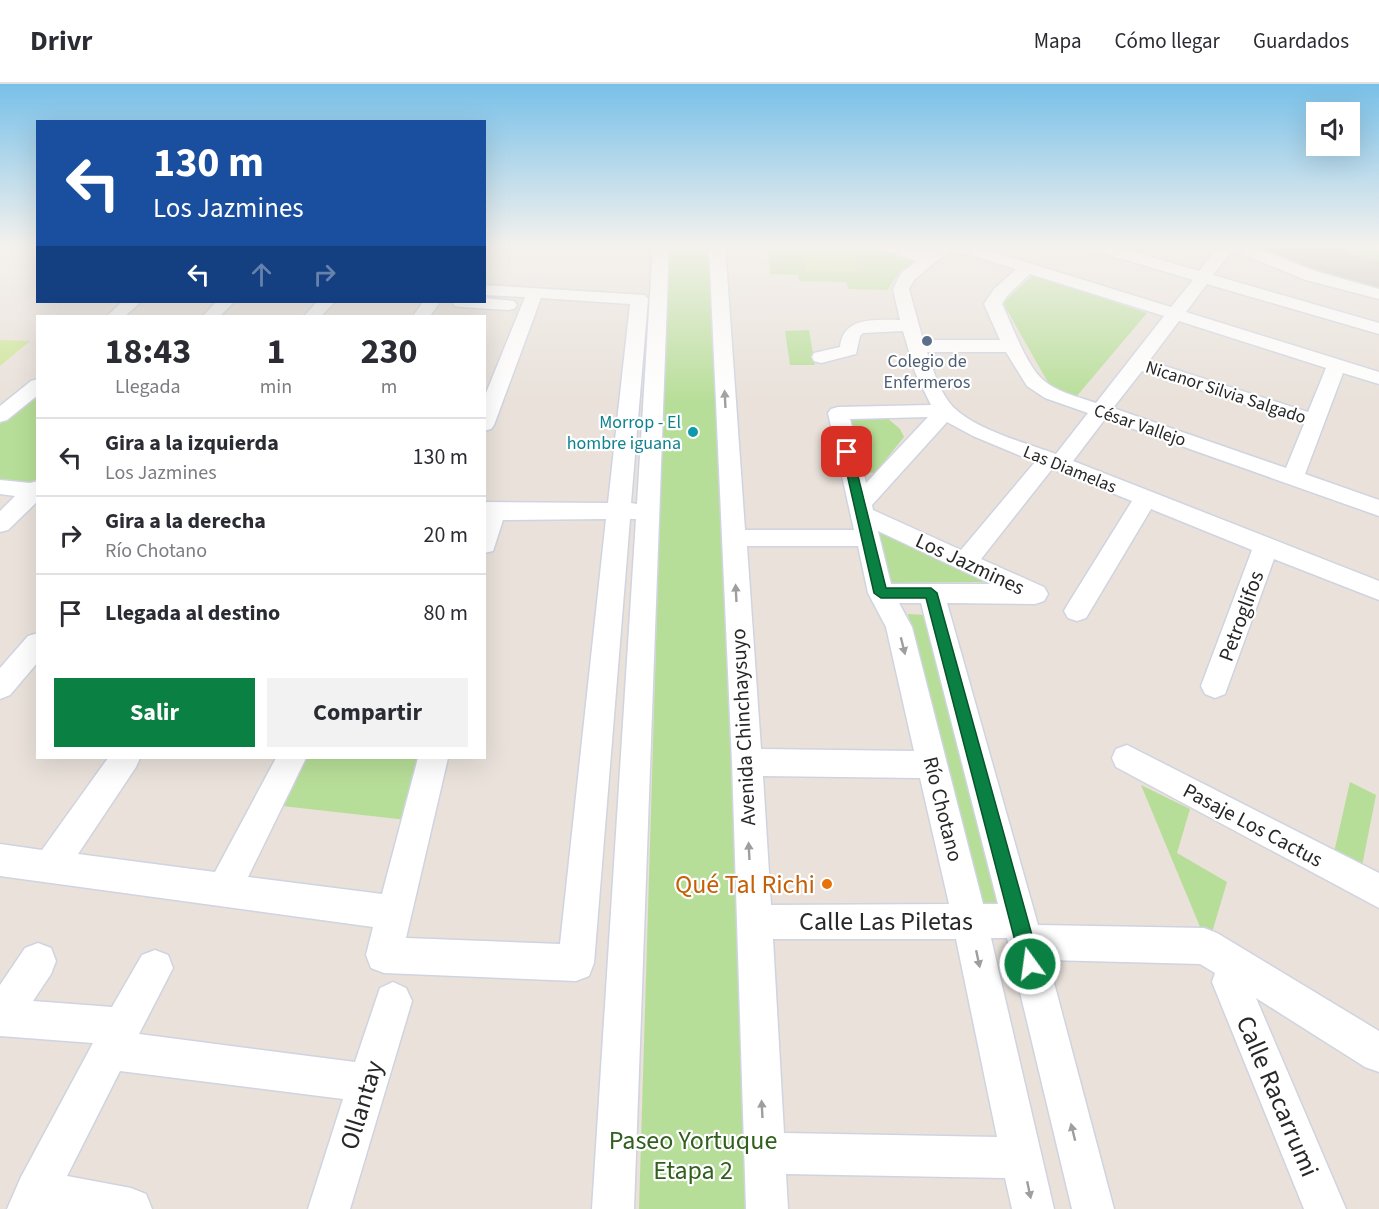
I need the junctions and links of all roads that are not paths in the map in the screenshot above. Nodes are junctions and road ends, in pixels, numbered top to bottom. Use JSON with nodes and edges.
{"nodes":[{"id":1,"x":520,"y":298,"type":"edge"},
{"id":2,"x":655,"y":298,"type":"edge"},
{"id":3,"x":720,"y":298,"type":"edge"},
{"id":4,"x":903,"y":298,"type":"edge"},
{"id":5,"x":997,"y":298,"type":"edge"},
{"id":6,"x":1122,"y":298,"type":"edge"},
{"id":7,"x":1188,"y":298,"type":"edge"},
{"id":8,"x":1270,"y":298,"type":"edge"},
{"id":9,"x":532,"y":300,"type":"junction"},
{"id":10,"x":486,"y":301,"type":"edge"},
{"id":11,"x":131,"y":303,"type":"edge"},
{"id":12,"x":224,"y":303,"type":"edge"},
{"id":13,"x":325,"y":303,"type":"edge"},
{"id":14,"x":1175,"y":314,"type":"junction"},
{"id":15,"x":116,"y":315,"type":"edge"},
{"id":16,"x":212,"y":315,"type":"edge"},
{"id":17,"x":313,"y":315,"type":"edge"},
{"id":18,"x":909,"y":326,"type":"junction"},
{"id":19,"x":1379,"y":329,"type":"edge"},
{"id":20,"x":916,"y":346,"type":"junction"},
{"id":21,"x":1012,"y":346,"type":"junction"},
{"id":22,"x":821,"y":357,"type":"dead end"},
{"id":23,"x":1137,"y":363,"type":"junction"},
{"id":24,"x":1337,"y":365,"type":"junction"},
{"id":25,"x":1379,"y":378,"type":"edge"},
{"id":26,"x":36,"y":387,"type":"edge"},
{"id":27,"x":945,"y":411,"type":"junction"},
{"id":28,"x":1101,"y":411,"type":"junction"},
{"id":29,"x":0,"y":416,"type":"edge"},
{"id":30,"x":486,"y":421,"type":"edge"},
{"id":31,"x":1315,"y":421,"type":"junction"},
{"id":32,"x":1054,"y":462,"type":"junction"},
{"id":33,"x":1293,"y":478,"type":"junction"},
{"id":34,"x":0,"y":487,"type":"edge"},
{"id":35,"x":36,"y":489,"type":"edge"},
{"id":36,"x":1145,"y":499,"type":"junction"},
{"id":37,"x":1379,"y":508,"type":"edge"},
{"id":38,"x":860,"y":509,"type":"junction"},
{"id":39,"x":489,"y":511,"type":"edge"},
{"id":40,"x":633,"y":511,"type":"junction"},
{"id":41,"x":0,"y":524,"type":"edge"},
{"id":42,"x":486,"y":531,"type":"edge"},
{"id":43,"x":733,"y":538,"type":"junction"},
{"id":44,"x":867,"y":538,"type":"junction"},
{"id":45,"x":1266,"y":546,"type":"junction"},
{"id":46,"x":965,"y":562,"type":"junction"},
{"id":47,"x":1379,"y":591,"type":"edge"},
{"id":48,"x":881,"y":593,"type":"junction"},
{"id":49,"x":931,"y":593,"type":"junction"},
{"id":50,"x":1077,"y":611,"type":"dead end"},
{"id":51,"x":36,"y":645,"type":"edge"},
{"id":52,"x":1215,"y":686,"type":"dead end"},
{"id":53,"x":0,"y":687,"type":"edge"},
{"id":54,"x":975,"y":755,"type":"junction"},
{"id":55,"x":1127,"y":758,"type":"dead end"},
{"id":56,"x":124,"y":759,"type":"edge"},
{"id":57,"x":290,"y":759,"type":"edge"},
{"id":58,"x":433,"y":759,"type":"edge"},
{"id":59,"x":931,"y":760,"type":"junction"},
{"id":60,"x":747,"y":762,"type":"junction"},
{"id":61,"x":0,"y":860,"type":"edge"},
{"id":62,"x":50,"y":867,"type":"junction"},
{"id":63,"x":1378,"y":882,"type":"edge"},
{"id":64,"x":224,"y":890,"type":"junction"},
{"id":65,"x":395,"y":913,"type":"junction"},
{"id":66,"x":970,"y":921,"type":"junction"},
{"id":67,"x":753,"y":922,"type":"junction"},
{"id":68,"x":1022,"y":931,"type":"junction"},
{"id":69,"x":38,"y":961,"type":"dead end"},
{"id":70,"x":155,"y":968,"type":"dead end"},
{"id":71,"x":1230,"y":982,"type":"dead end"},
{"id":72,"x":393,"y":1001,"type":"dead end"},
{"id":73,"x":0,"y":1017,"type":"edge"},
{"id":74,"x":116,"y":1038,"type":"junction"},
{"id":75,"x":1379,"y":1053,"type":"edge"},
{"id":76,"x":368,"y":1083,"type":"junction"},
{"id":77,"x":764,"y":1153,"type":"junction"},
{"id":78,"x":1022,"y":1158,"type":"junction"},
{"id":79,"x":32,"y":1200,"type":"edge"},
{"id":80,"x":131,"y":1209,"type":"edge"},
{"id":81,"x":329,"y":1209,"type":"edge"},
{"id":82,"x":613,"y":1209,"type":"edge"},
{"id":83,"x":767,"y":1209,"type":"edge"},
{"id":84,"x":1033,"y":1209,"type":"edge"},
{"id":85,"x":1093,"y":1209,"type":"edge"},
{"id":86,"x":1325,"y":1209,"type":"edge"}],
"edges":[{"from":1,"to":9,"type":"street"},
{"from":2,"to":40,"type":"street"},
{"from":43,"to":3,"type":"street","name":"Avenida Chinchaysuyo","one_way":true},
{"from":4,"to":18,"type":"street","name":"Las Diamelas"},
{"from":5,"to":21,"type":"street","name":"César Vallejo"},
{"from":6,"to":14,"type":"street"},
{"from":7,"to":14,"type":"street"},
{"from":8,"to":19,"type":"street"},
{"from":9,"to":10,"type":"street"},
{"from":9,"to":30,"type":"street"},
{"from":9,"to":40,"type":"street"},
{"from":11,"to":15,"type":"street"},
{"from":12,"to":16,"type":"street"},
{"from":13,"to":17,"type":"street"},
{"from":14,"to":23,"type":"street"},
{"from":14,"to":24,"type":"street"},
{"from":18,"to":20,"type":"street","name":"Las Diamelas"},
{"from":18,"to":22,"type":"street"},
{"from":20,"to":21,"type":"street"},
{"from":20,"to":27,"type":"street","name":"Las Diamelas"},
{"from":21,"to":28,"type":"street","name":"César Vallejo"},
{"from":23,"to":28,"type":"street"},
{"from":23,"to":31,"type":"street","name":"Nicanor Silvia Salgado"},
{"from":24,"to":25,"type":"street"},
{"from":24,"to":31,"type":"street"},
{"from":26,"to":29,"type":"street"},
{"from":27,"to":32,"type":"street","name":"Las Diamelas"},
{"from":27,"to":38,"type":"street"},
{"from":27,"to":38,"type":"street","name":"Río Chotano"},
{"from":28,"to":32,"type":"street"},
{"from":28,"to":33,"type":"street","name":"César Vallejo"},
{"from":31,"to":33,"type":"street"},
{"from":32,"to":36,"type":"street","name":"Las Diamelas"},
{"from":32,"to":46,"type":"street"},
{"from":33,"to":37,"type":"street","name":"César Vallejo"},
{"from":34,"to":35,"type":"street"},
{"from":35,"to":41,"type":"street"},
{"from":36,"to":45,"type":"street","name":"Las Diamelas"},
{"from":36,"to":50,"type":"street"},
{"from":38,"to":44,"type":"street","name":"Río Chotano"},
{"from":38,"to":46,"type":"street","name":"Los Jazmines"},
{"from":39,"to":40,"type":"street"},
{"from":39,"to":42,"type":"street"},
{"from":40,"to":65,"type":"street"},
{"from":40,"to":82,"type":"street"},
{"from":43,"to":44,"type":"street"},
{"from":60,"to":43,"type":"street","name":"Avenida Chinchaysuyo","one_way":true},
{"from":44,"to":48,"type":"street","name":"Río Chotano"},
{"from":45,"to":47,"type":"street","name":"Las Diamelas"},
{"from":45,"to":52,"type":"street","name":"Petroglifos"},
{"from":46,"to":49,"type":"street","name":"Los Jazmines"},
{"from":48,"to":49,"type":"street","name":"Los Jazmines"},
{"from":48,"to":59,"type":"street","name":"Río Chotano","one_way":true},
{"from":49,"to":54,"type":"street","name":"Río Chotano"},
{"from":51,"to":53,"type":"street"},
{"from":54,"to":59,"type":"street"},
{"from":54,"to":68,"type":"street","name":"Río Chotano"},
{"from":55,"to":63,"type":"street","name":"Pasaje Los Cactus"},
{"from":56,"to":62,"type":"street"},
{"from":57,"to":64,"type":"street"},
{"from":58,"to":65,"type":"street"},
{"from":59,"to":60,"type":"street"},
{"from":59,"to":66,"type":"street","name":"Río Chotano"},
{"from":67,"to":60,"type":"street","name":"Avenida Chinchaysuyo","one_way":true},
{"from":61,"to":62,"type":"street"},
{"from":62,"to":64,"type":"street"},
{"from":64,"to":65,"type":"street"},
{"from":66,"to":67,"type":"street","name":"Calle Las Piletas"},
{"from":66,"to":68,"type":"street","name":"Calle Las Piletas"},
{"from":66,"to":78,"type":"street","name":"Río Chotano","one_way":true},
{"from":77,"to":67,"type":"street","name":"Avenida Chinchaysuyo","one_way":true},
{"from":68,"to":75,"type":"street","name":"Calle Las Piletas"},
{"from":85,"to":68,"type":"street","name":"Río Chotano","one_way":true},
{"from":69,"to":73,"type":"street"},
{"from":70,"to":74,"type":"street"},
{"from":71,"to":86,"type":"street","name":"Calle Racarrumi"},
{"from":72,"to":76,"type":"street","name":"Ollantay"},
{"from":73,"to":74,"type":"street"},
{"from":74,"to":76,"type":"street"},
{"from":74,"to":79,"type":"street"},
{"from":76,"to":81,"type":"street","name":"Ollantay"},
{"from":77,"to":78,"type":"street"},
{"from":77,"to":83,"type":"street","name":"Avenida Chinchaysuyo"},
{"from":78,"to":84,"type":"street","name":"Río Chotano","one_way":true},
{"from":79,"to":80,"type":"street"}]}
